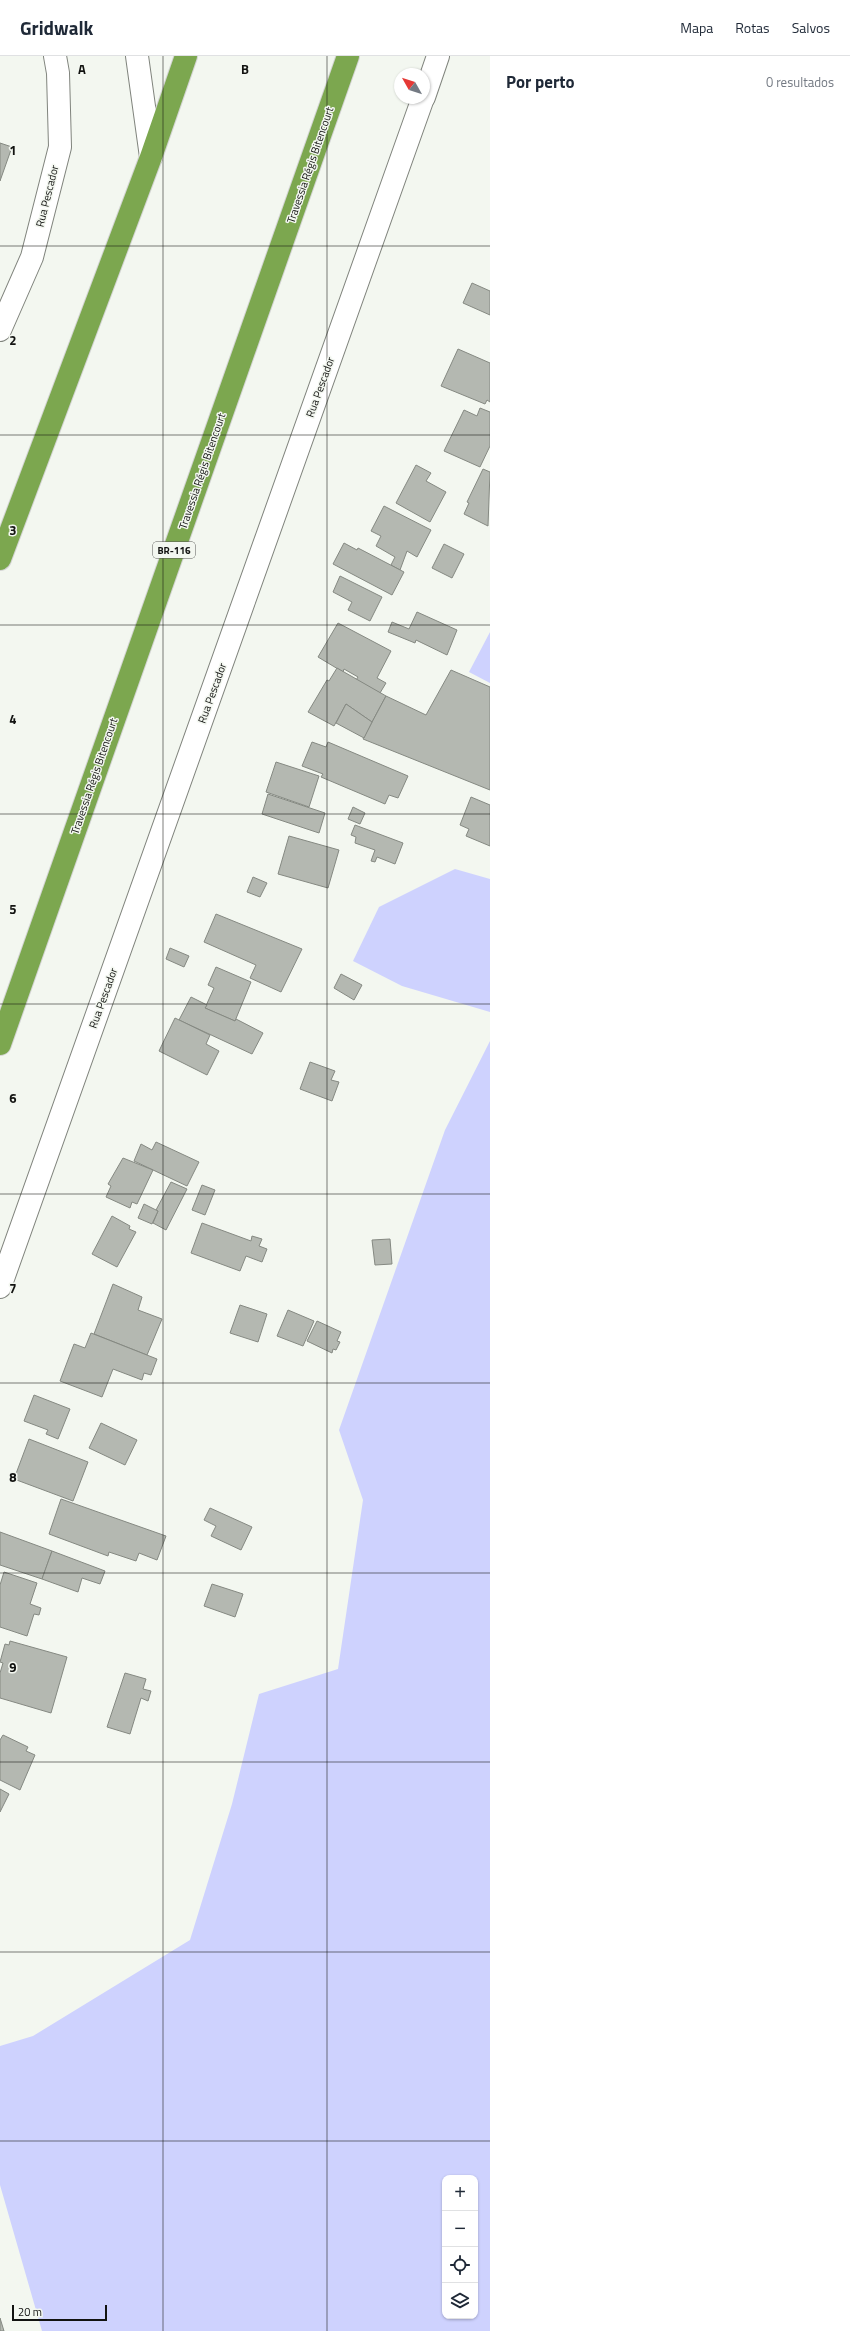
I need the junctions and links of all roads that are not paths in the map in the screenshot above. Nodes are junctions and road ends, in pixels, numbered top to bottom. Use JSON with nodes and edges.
{"nodes":[{"id":1,"x":55,"y":56,"type":"edge"},
{"id":2,"x":137,"y":56,"type":"edge"},
{"id":3,"x":186,"y":56,"type":"edge"},
{"id":4,"x":348,"y":56,"type":"edge"},
{"id":5,"x":438,"y":56,"type":"edge"},
{"id":6,"x":430,"y":79,"type":"edge"},
{"id":7,"x":422,"y":104,"type":"edge"},
{"id":8,"x":151,"y":157,"type":"junction"},
{"id":9,"x":0,"y":330,"type":"edge"},
{"id":10,"x":0,"y":559,"type":"edge"},
{"id":11,"x":0,"y":1044,"type":"edge"},
{"id":12,"x":0,"y":1287,"type":"edge"}],
"edges":[{"from":1,"to":9,"type":"street","name":"Rua Pescador"},
{"from":2,"to":8,"type":"street"},
{"from":3,"to":8,"type":"highway"},
{"from":4,"to":11,"type":"highway","name":"Travessia Régis Bitencourt","number":"BR-116"},
{"from":5,"to":6,"type":"street","name":"Rua Pescador"},
{"from":7,"to":12,"type":"street","name":"Rua Pescador"},
{"from":8,"to":10,"type":"highway"}]}
